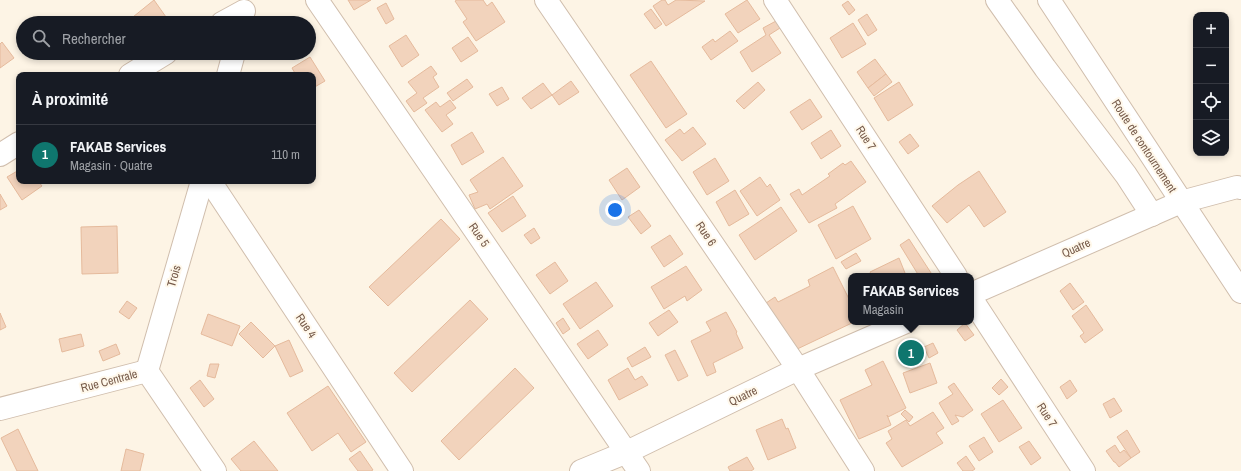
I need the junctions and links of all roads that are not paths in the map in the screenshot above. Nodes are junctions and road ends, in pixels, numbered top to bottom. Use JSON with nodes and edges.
{"nodes":[{"id":1,"x":317,"y":0,"type":"edge"},
{"id":2,"x":546,"y":0,"type":"edge"},
{"id":3,"x":775,"y":0,"type":"edge"},
{"id":4,"x":997,"y":0,"type":"edge"},
{"id":5,"x":1049,"y":0,"type":"edge"},
{"id":6,"x":244,"y":11,"type":"edge"},
{"id":7,"x":235,"y":16,"type":"edge"},
{"id":8,"x":155,"y":60,"type":"edge"},
{"id":9,"x":232,"y":60,"type":"edge"},
{"id":10,"x":135,"y":72,"type":"edge"},
{"id":11,"x":229,"y":72,"type":"edge"},
{"id":12,"x":16,"y":145,"type":"edge"},
{"id":13,"x":0,"y":155,"type":"edge"},
{"id":14,"x":201,"y":184,"type":"edge"},
{"id":15,"x":212,"y":184,"type":"edge"},
{"id":16,"x":1241,"y":188,"type":"edge"},
{"id":17,"x":1181,"y":202,"type":"junction"},
{"id":18,"x":1152,"y":215,"type":"junction"},
{"id":19,"x":954,"y":273,"type":"edge"},
{"id":20,"x":1241,"y":292,"type":"edge"},
{"id":21,"x":974,"y":293,"type":"edge"},
{"id":22,"x":974,"y":303,"type":"edge"},
{"id":23,"x":899,"y":325,"type":"edge"},
{"id":24,"x":798,"y":369,"type":"junction"},
{"id":25,"x":147,"y":371,"type":"junction"},
{"id":26,"x":0,"y":409,"type":"edge"},
{"id":27,"x":627,"y":452,"type":"junction"},
{"id":28,"x":216,"y":471,"type":"edge"},
{"id":29,"x":402,"y":471,"type":"edge"},
{"id":30,"x":581,"y":471,"type":"edge"},
{"id":31,"x":639,"y":471,"type":"edge"},
{"id":32,"x":863,"y":471,"type":"edge"},
{"id":33,"x":1084,"y":471,"type":"edge"}],
"edges":[{"from":1,"to":27,"type":"street","name":"Rue 5"},
{"from":2,"to":24,"type":"street","name":"Rue 6"},
{"from":3,"to":19,"type":"street","name":"Rue 7"},
{"from":4,"to":18,"type":"street"},
{"from":5,"to":17,"type":"street","name":"Route de contournement"},
{"from":6,"to":7,"type":"street"},
{"from":8,"to":10,"type":"street"},
{"from":9,"to":11,"type":"street"},
{"from":12,"to":13,"type":"street"},
{"from":14,"to":25,"type":"street","name":"Trois"},
{"from":15,"to":29,"type":"street","name":"Rue 4"},
{"from":16,"to":17,"type":"street","name":"Quatre"},
{"from":17,"to":18,"type":"street","name":"Quatre"},
{"from":17,"to":20,"type":"street","name":"Route de contournement"},
{"from":18,"to":21,"type":"street","name":"Quatre"},
{"from":22,"to":33,"type":"street","name":"Rue 7"},
{"from":23,"to":24,"type":"street","name":"Quatre"},
{"from":24,"to":27,"type":"street","name":"Quatre"},
{"from":24,"to":32,"type":"street","name":"Rue 6"},
{"from":25,"to":26,"type":"street","name":"Rue Centrale"},
{"from":25,"to":28,"type":"street","name":"Rue Centrale"},
{"from":27,"to":30,"type":"street","name":"Quatre"},
{"from":27,"to":31,"type":"street","name":"Rue 5"}]}
